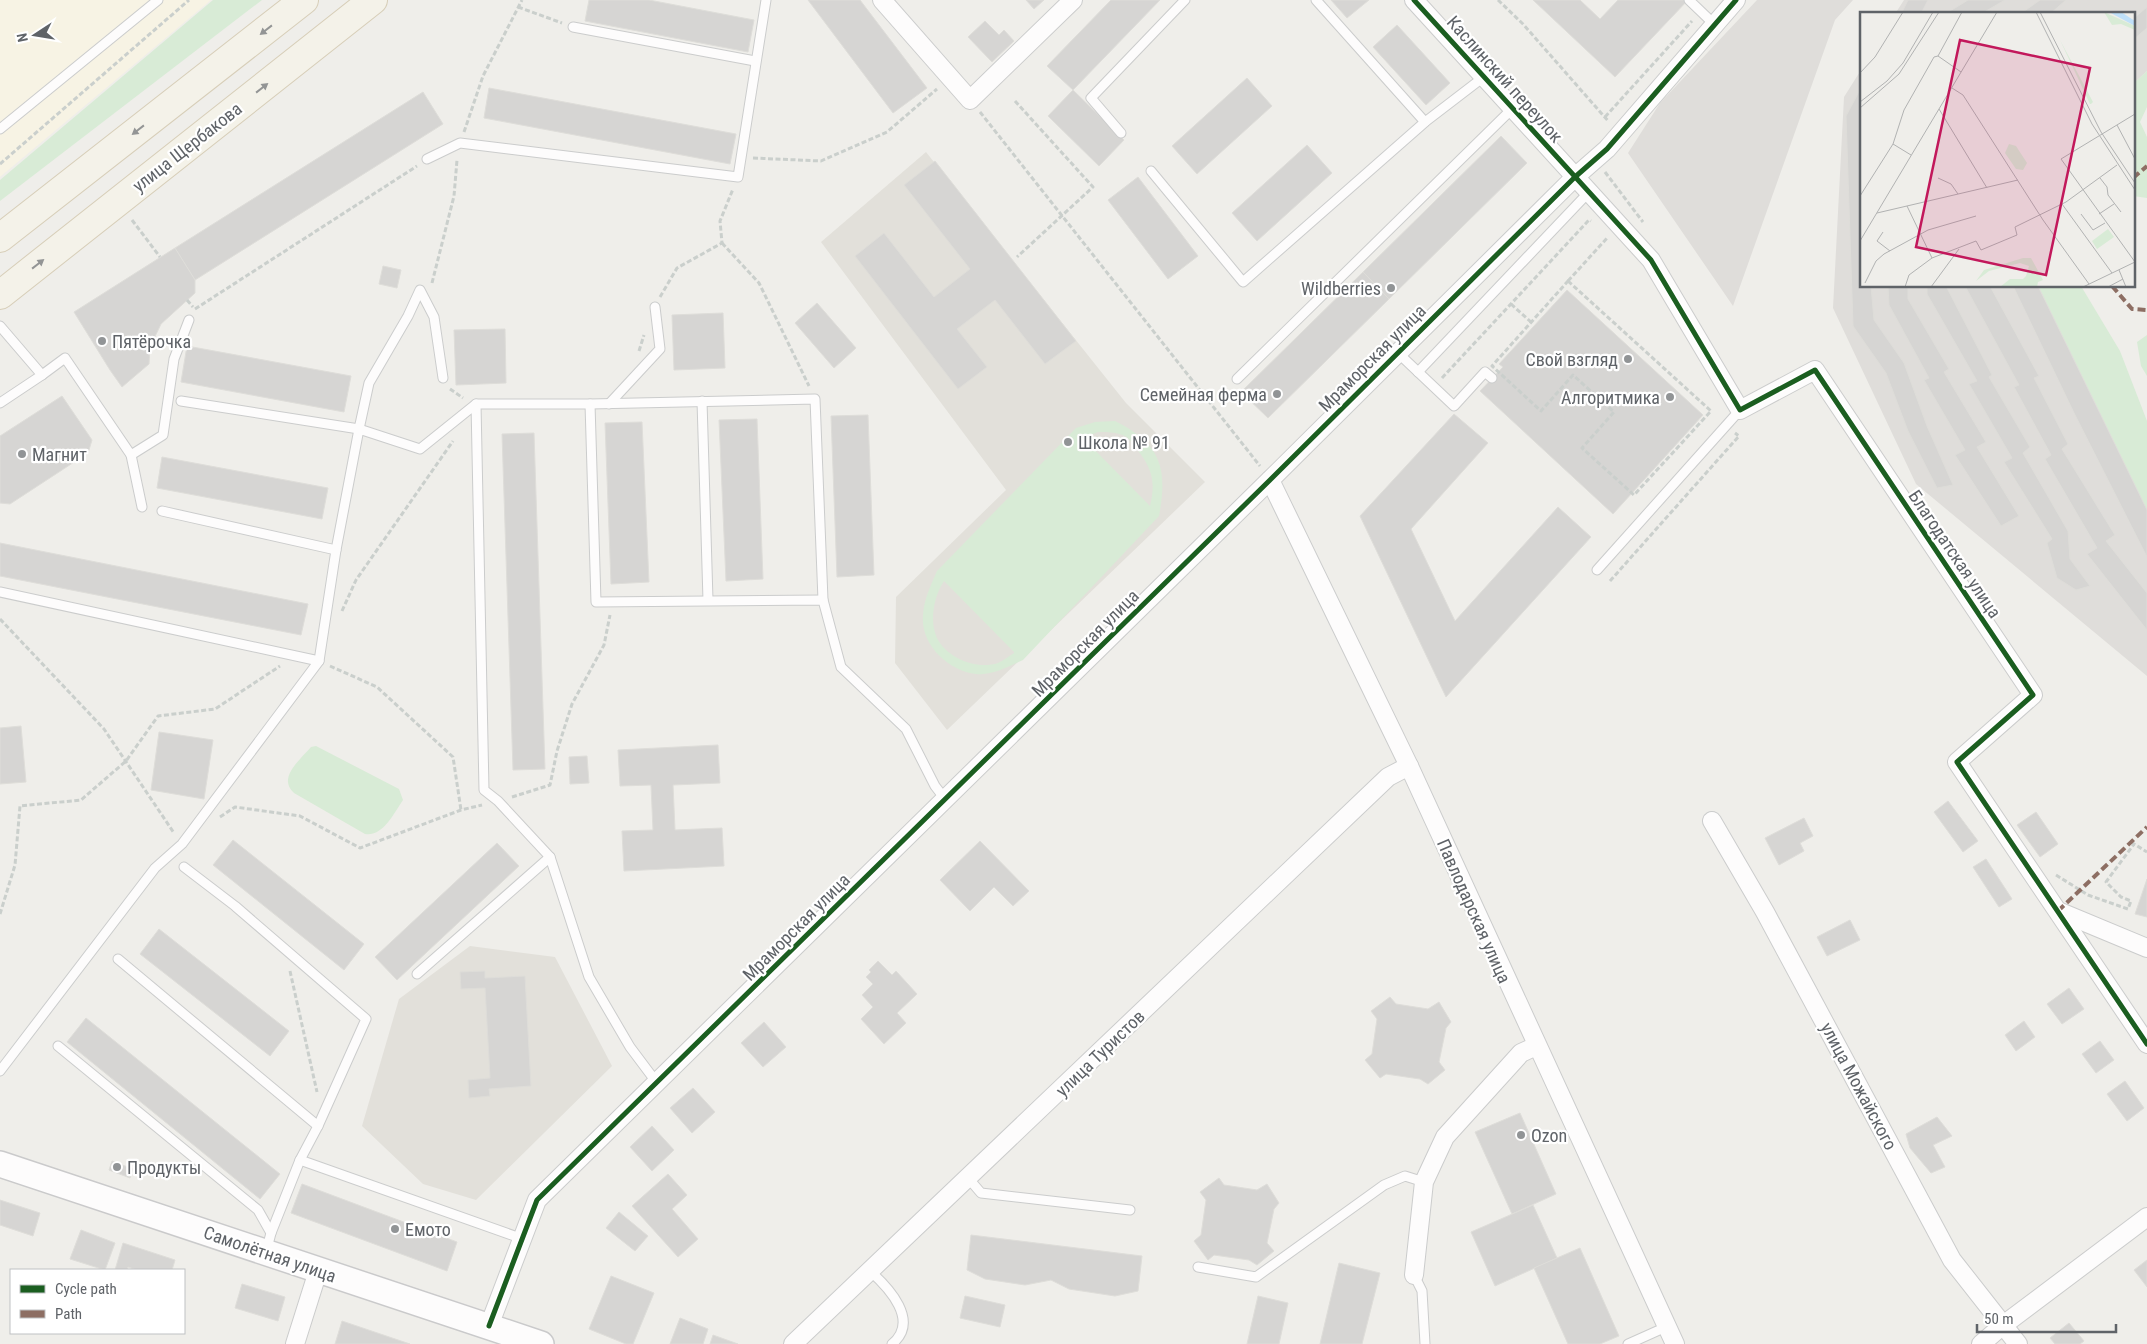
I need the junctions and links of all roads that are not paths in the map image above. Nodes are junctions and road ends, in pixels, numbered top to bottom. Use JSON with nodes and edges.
{"nodes":[{"id":1,"x":158,"y":0,"type":"edge"},
{"id":2,"x":304,"y":0,"type":"edge"},
{"id":3,"x":373,"y":0,"type":"edge"},
{"id":4,"x":766,"y":0,"type":"edge"},
{"id":5,"x":882,"y":0,"type":"edge"},
{"id":6,"x":1073,"y":0,"type":"edge"},
{"id":7,"x":1185,"y":0,"type":"edge"},
{"id":8,"x":1316,"y":0,"type":"edge"},
{"id":9,"x":1414,"y":0,"type":"edge"},
{"id":10,"x":1689,"y":0,"type":"edge"},
{"id":11,"x":1736,"y":0,"type":"edge"},
{"id":12,"x":1714,"y":24,"type":"junction"},
{"id":13,"x":573,"y":27,"type":"road end"},
{"id":14,"x":755,"y":61,"type":"junction"},
{"id":15,"x":1485,"y":76,"type":"junction"},
{"id":16,"x":1513,"y":108,"type":"junction"},
{"id":17,"x":1425,"y":122,"type":"junction"},
{"id":18,"x":0,"y":129,"type":"edge"},
{"id":19,"x":1121,"y":133,"type":"dead end"},
{"id":20,"x":427,"y":159,"type":"road end"},
{"id":21,"x":1152,"y":171,"type":"dead end"},
{"id":22,"x":1575,"y":177,"type":"junction"},
{"id":23,"x":1589,"y":192,"type":"junction"},
{"id":24,"x":0,"y":238,"type":"edge"},
{"id":25,"x":0,"y":294,"type":"edge"},
{"id":26,"x":655,"y":307,"type":"road end"},
{"id":27,"x":190,"y":320,"type":"road end"},
{"id":28,"x":0,"y":326,"type":"edge"},
{"id":29,"x":1397,"y":352,"type":"junction"},
{"id":30,"x":1418,"y":372,"type":"junction"},
{"id":31,"x":42,"y":375,"type":"junction"},
{"id":32,"x":442,"y":378,"type":"dead end"},
{"id":33,"x":1492,"y":378,"type":"dead end"},
{"id":34,"x":1237,"y":379,"type":"dead end"},
{"id":35,"x":181,"y":401,"type":"dead end"},
{"id":36,"x":702,"y":401,"type":"junction"},
{"id":37,"x":0,"y":403,"type":"edge"},
{"id":38,"x":476,"y":404,"type":"junction"},
{"id":39,"x":590,"y":404,"type":"junction"},
{"id":40,"x":609,"y":404,"type":"junction"},
{"id":41,"x":1740,"y":410,"type":"junction"},
{"id":42,"x":359,"y":429,"type":"junction"},
{"id":43,"x":131,"y":455,"type":"junction"},
{"id":44,"x":1270,"y":480,"type":"junction"},
{"id":45,"x":142,"y":507,"type":"dead end"},
{"id":46,"x":162,"y":511,"type":"dead end"},
{"id":47,"x":336,"y":550,"type":"junction"},
{"id":48,"x":1597,"y":570,"type":"dead end"},
{"id":49,"x":0,"y":592,"type":"edge"},
{"id":50,"x":708,"y":600,"type":"junction"},
{"id":51,"x":823,"y":600,"type":"junction"},
{"id":52,"x":319,"y":660,"type":"junction"},
{"id":53,"x":1409,"y":766,"type":"junction"},
{"id":54,"x":945,"y":800,"type":"junction"},
{"id":55,"x":1712,"y":820,"type":"dead end"},
{"id":56,"x":550,"y":858,"type":"junction"},
{"id":57,"x":184,"y":867,"type":"dead end"},
{"id":58,"x":2058,"y":911,"type":"junction"},
{"id":59,"x":2147,"y":948,"type":"edge"},
{"id":60,"x":118,"y":959,"type":"dead end"},
{"id":61,"x":417,"y":974,"type":"dead end"},
{"id":62,"x":2147,"y":1044,"type":"edge"},
{"id":63,"x":58,"y":1046,"type":"dead end"},
{"id":64,"x":1536,"y":1046,"type":"junction"},
{"id":65,"x":0,"y":1071,"type":"edge"},
{"id":66,"x":657,"y":1083,"type":"junction"},
{"id":67,"x":318,"y":1126,"type":"junction"},
{"id":68,"x":300,"y":1160,"type":"junction"},
{"id":69,"x":0,"y":1164,"type":"edge"},
{"id":70,"x":968,"y":1178,"type":"junction"},
{"id":71,"x":1424,"y":1182,"type":"junction"},
{"id":72,"x":1130,"y":1210,"type":"dead end"},
{"id":73,"x":2147,"y":1217,"type":"edge"},
{"id":74,"x":523,"y":1239,"type":"junction"},
{"id":75,"x":269,"y":1243,"type":"junction"},
{"id":76,"x":1198,"y":1267,"type":"dead end"},
{"id":77,"x":318,"y":1271,"type":"junction"},
{"id":78,"x":870,"y":1271,"type":"junction"},
{"id":79,"x":1414,"y":1275,"type":"joint"},
{"id":80,"x":489,"y":1326,"type":"junction"},
{"id":81,"x":2002,"y":1326,"type":"junction"},
{"id":82,"x":1666,"y":1327,"type":"junction"},
{"id":83,"x":295,"y":1344,"type":"edge"},
{"id":84,"x":541,"y":1344,"type":"edge"},
{"id":85,"x":793,"y":1344,"type":"edge"},
{"id":86,"x":892,"y":1344,"type":"edge"},
{"id":87,"x":1425,"y":1344,"type":"edge"},
{"id":88,"x":1628,"y":1344,"type":"edge"},
{"id":89,"x":1675,"y":1344,"type":"edge"},
{"id":90,"x":1981,"y":1344,"type":"edge"},
{"id":91,"x":2018,"y":1344,"type":"edge"}],
"edges":[{"from":1,"to":18,"type":"lane"},
{"from":2,"to":24,"type":"main road","one_way":true},
{"from":25,"to":3,"type":"main road","name":"улица Щербакова","one_way":true},
{"from":4,"to":14,"type":"lane"},
{"from":5,"to":6,"type":"street"},
{"from":7,"to":19,"type":"lane"},
{"from":8,"to":17,"type":"lane"},
{"from":9,"to":15,"type":"street","name":"Каслинский переулок"},
{"from":10,"to":12,"type":"lane"},
{"from":11,"to":12,"type":"street","name":"Мраморская улица"},
{"from":12,"to":22,"type":"street","name":"Мраморская улица"},
{"from":13,"to":14,"type":"lane"},
{"from":14,"to":20,"type":"lane"},
{"from":15,"to":16,"type":"street","name":"Каслинский переулок"},
{"from":15,"to":17,"type":"lane"},
{"from":16,"to":22,"type":"street","name":"Каслинский переулок"},
{"from":16,"to":34,"type":"lane"},
{"from":17,"to":21,"type":"lane"},
{"from":22,"to":23,"type":"street"},
{"from":22,"to":29,"type":"street","name":"Мраморская улица"},
{"from":23,"to":30,"type":"lane"},
{"from":23,"to":41,"type":"street"},
{"from":26,"to":40,"type":"lane"},
{"from":27,"to":43,"type":"lane"},
{"from":28,"to":31,"type":"lane"},
{"from":29,"to":30,"type":"lane"},
{"from":29,"to":44,"type":"street","name":"Мраморская улица"},
{"from":30,"to":33,"type":"lane"},
{"from":31,"to":37,"type":"lane"},
{"from":31,"to":43,"type":"lane"},
{"from":32,"to":42,"type":"lane"},
{"from":35,"to":42,"type":"lane"},
{"from":36,"to":40,"type":"lane"},
{"from":36,"to":50,"type":"lane"},
{"from":36,"to":51,"type":"lane"},
{"from":38,"to":39,"type":"lane"},
{"from":38,"to":42,"type":"lane"},
{"from":38,"to":56,"type":"lane"},
{"from":39,"to":40,"type":"lane"},
{"from":39,"to":50,"type":"lane"},
{"from":41,"to":48,"type":"lane"},
{"from":41,"to":58,"type":"street","name":"Благодатская улица"},
{"from":42,"to":47,"type":"lane"},
{"from":43,"to":45,"type":"lane"},
{"from":44,"to":53,"type":"street","name":"Павлодарская улица"},
{"from":44,"to":54,"type":"street","name":"Мраморская улица"},
{"from":46,"to":47,"type":"lane"},
{"from":47,"to":52,"type":"lane"},
{"from":49,"to":52,"type":"lane"},
{"from":50,"to":51,"type":"lane"},
{"from":51,"to":54,"type":"lane"},
{"from":52,"to":65,"type":"lane"},
{"from":53,"to":64,"type":"street","name":"Павлодарская улица"},
{"from":53,"to":70,"type":"street","name":"улица Туристов"},
{"from":54,"to":66,"type":"street","name":"Мраморская улица"},
{"from":55,"to":81,"type":"street","name":"улица Можайского"},
{"from":56,"to":61,"type":"lane"},
{"from":56,"to":66,"type":"lane"},
{"from":57,"to":67,"type":"lane"},
{"from":58,"to":59,"type":"street"},
{"from":58,"to":62,"type":"street","name":"Благодатская улица"},
{"from":60,"to":67,"type":"lane"},
{"from":63,"to":75,"type":"lane"},
{"from":64,"to":71,"type":"street"},
{"from":64,"to":82,"type":"street","name":"Павлодарская улица"},
{"from":66,"to":74,"type":"street","name":"Мраморская улица"},
{"from":67,"to":68,"type":"lane"},
{"from":68,"to":74,"type":"lane"},
{"from":68,"to":75,"type":"lane"},
{"from":69,"to":75,"type":"main road","name":"Самолётная улица"},
{"from":70,"to":72,"type":"lane"},
{"from":70,"to":78,"type":"street","name":"улица Туристов"},
{"from":71,"to":76,"type":"lane"},
{"from":71,"to":79,"type":"street"},
{"from":73,"to":81,"type":"street"},
{"from":74,"to":80,"type":"street","name":"Мраморская улица"},
{"from":75,"to":77,"type":"main road","name":"Самолётная улица"},
{"from":77,"to":80,"type":"main road","name":"Самолётная улица"},
{"from":77,"to":83,"type":"street"},
{"from":78,"to":85,"type":"street","name":"улица Туристов"},
{"from":78,"to":86,"type":"lane"},
{"from":79,"to":87,"type":"lane"},
{"from":80,"to":84,"type":"main road","name":"Самолётная улица"},
{"from":81,"to":90,"type":"street"},
{"from":81,"to":91,"type":"street","name":"улица Можайского"},
{"from":82,"to":88,"type":"lane"},
{"from":82,"to":89,"type":"street","name":"Павлодарская улица"}]}
